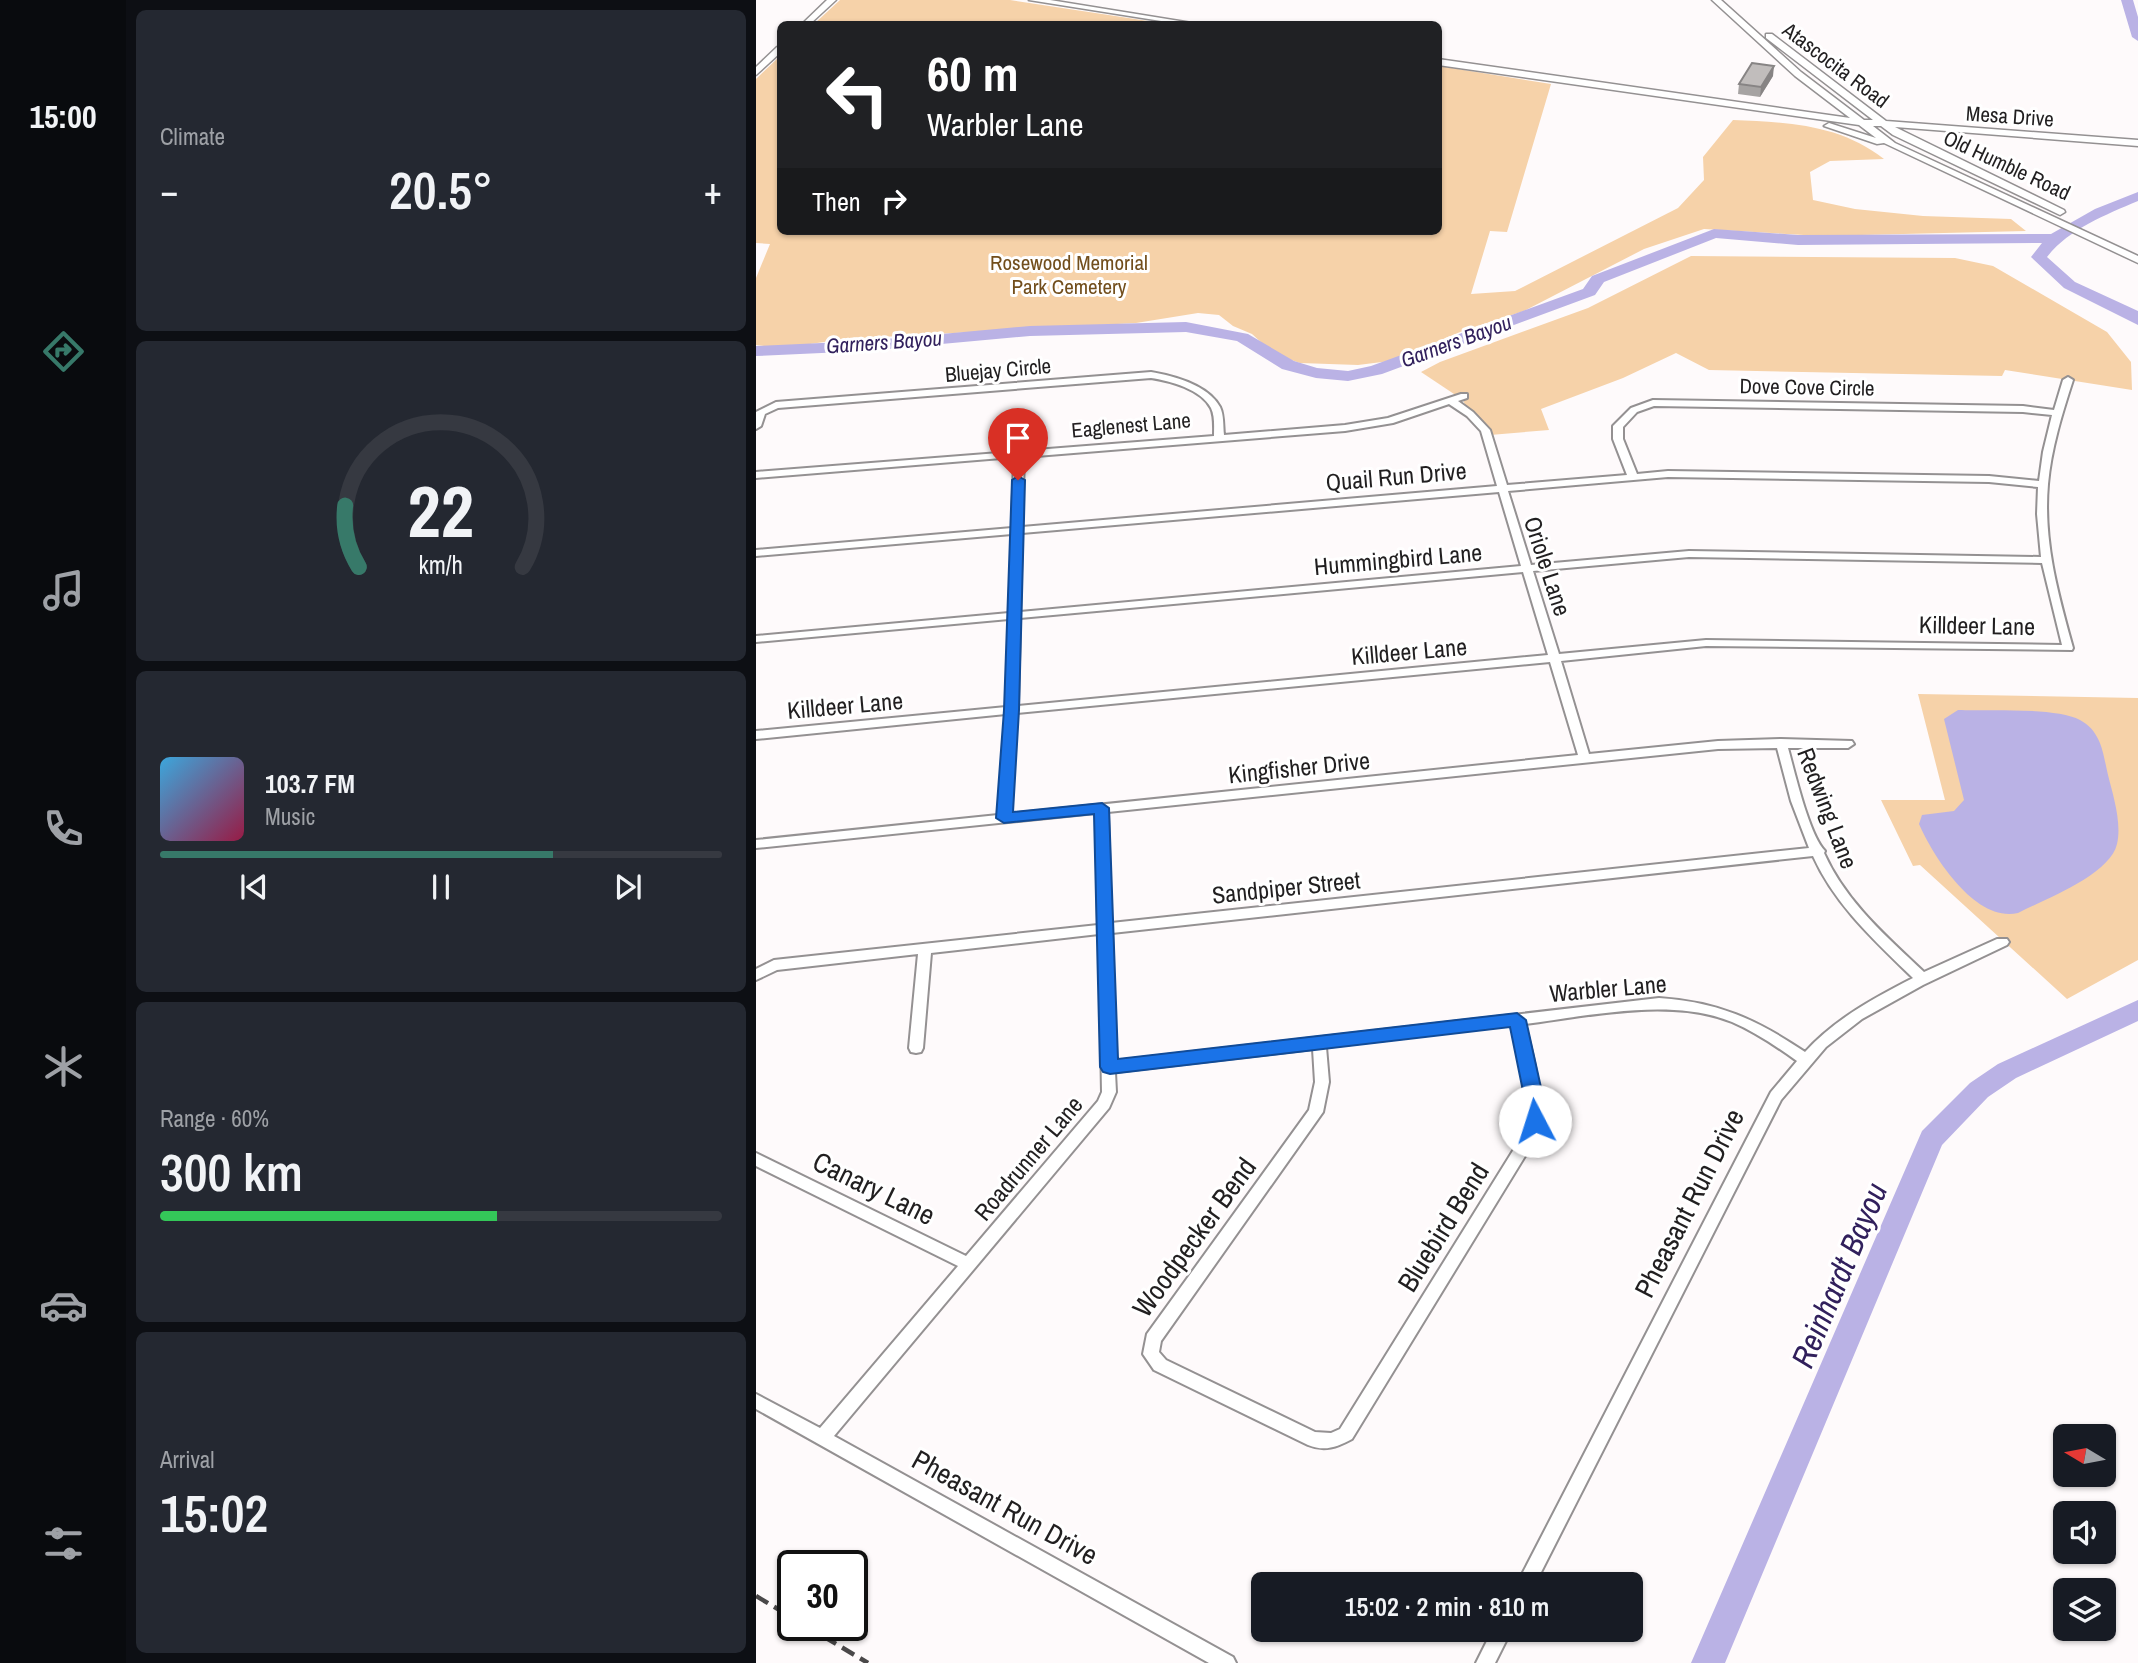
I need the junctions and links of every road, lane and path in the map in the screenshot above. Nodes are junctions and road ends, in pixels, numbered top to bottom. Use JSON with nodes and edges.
{"nodes":[{"id":1,"x":832,"y":0,"type":"edge"},
{"id":2,"x":1033,"y":0,"type":"edge"},
{"id":3,"x":1716,"y":0,"type":"edge"},
{"id":4,"x":1729,"y":12,"type":"junction"},
{"id":5,"x":809,"y":21,"type":"edge"},
{"id":6,"x":1174,"y":21,"type":"edge"},
{"id":7,"x":777,"y":52,"type":"edge"},
{"id":8,"x":1442,"y":63,"type":"edge"},
{"id":9,"x":756,"y":72,"type":"edge"},
{"id":10,"x":1829,"y":99,"type":"junction"},
{"id":11,"x":1806,"y":117,"type":"junction"},
{"id":12,"x":1860,"y":122,"type":"junction"},
{"id":13,"x":1886,"y":125,"type":"junction"},
{"id":14,"x":1871,"y":130,"type":"junction"},
{"id":15,"x":1896,"y":133,"type":"junction"},
{"id":16,"x":2089,"y":140,"type":"junction"},
{"id":17,"x":1957,"y":141,"type":"dead end"},
{"id":18,"x":1976,"y":141,"type":"junction"},
{"id":19,"x":2138,"y":144,"type":"edge"},
{"id":20,"x":1913,"y":155,"type":"junction"},
{"id":21,"x":2022,"y":200,"type":"junction"},
{"id":22,"x":2138,"y":248,"type":"edge"},
{"id":23,"x":2138,"y":260,"type":"edge"},
{"id":24,"x":2068,"y":380,"type":"dead end"},
{"id":25,"x":1464,"y":396,"type":"dead end"},
{"id":26,"x":1451,"y":401,"type":"junction"},
{"id":27,"x":2057,"y":413,"type":"junction"},
{"id":28,"x":756,"y":426,"type":"edge"},
{"id":29,"x":1219,"y":437,"type":"junction"},
{"id":30,"x":1019,"y":454,"type":"junction"},
{"id":31,"x":756,"y":475,"type":"edge"},
{"id":32,"x":1633,"y":477,"type":"junction"},
{"id":33,"x":2041,"y":484,"type":"junction"},
{"id":34,"x":1501,"y":488,"type":"junction"},
{"id":35,"x":1016,"y":530,"type":"junction"},
{"id":36,"x":756,"y":553,"type":"edge"},
{"id":37,"x":2044,"y":560,"type":"junction"},
{"id":38,"x":1526,"y":568,"type":"junction"},
{"id":39,"x":1015,"y":615,"type":"junction"},
{"id":40,"x":756,"y":639,"type":"edge"},
{"id":41,"x":1555,"y":658,"type":"junction"},
{"id":42,"x":1012,"y":710,"type":"junction"},
{"id":43,"x":756,"y":735,"type":"edge"},
{"id":44,"x":1781,"y":743,"type":"junction"},
{"id":45,"x":1848,"y":744,"type":"dead end"},
{"id":46,"x":1585,"y":759,"type":"junction"},
{"id":47,"x":1102,"y":808,"type":"junction"},
{"id":48,"x":1004,"y":818,"type":"junction"},
{"id":49,"x":756,"y":844,"type":"edge"},
{"id":50,"x":1819,"y":851,"type":"junction"},
{"id":51,"x":1106,"y":929,"type":"junction"},
{"id":52,"x":2002,"y":942,"type":"dead end"},
{"id":53,"x":925,"y":948,"type":"junction"},
{"id":54,"x":758,"y":973,"type":"edge"},
{"id":55,"x":1924,"y":980,"type":"junction"},
{"id":56,"x":1517,"y":1020,"type":"junction"},
{"id":57,"x":1319,"y":1043,"type":"junction"},
{"id":58,"x":916,"y":1048,"type":"dead end"},
{"id":59,"x":1805,"y":1059,"type":"junction"},
{"id":60,"x":1110,"y":1067,"type":"junction"},
{"id":61,"x":756,"y":1158,"type":"edge"},
{"id":62,"x":968,"y":1264,"type":"junction"},
{"id":63,"x":756,"y":1401,"type":"edge"},
{"id":64,"x":823,"y":1437,"type":"junction"},
{"id":65,"x":1332,"y":1441,"type":"joint"},
{"id":66,"x":1532,"y":1572,"type":"edge"},
{"id":67,"x":1496,"y":1642,"type":"edge"},
{"id":68,"x":1227,"y":1663,"type":"edge"},
{"id":69,"x":1485,"y":1663,"type":"edge"}],
"edges":[{"from":1,"to":5,"type":"main road"},
{"from":2,"to":6,"type":"main road"},
{"from":3,"to":4,"type":"main road","name":"Atascocita Road"},
{"from":4,"to":10,"type":"main road","name":"Atascocita Road"},
{"from":4,"to":13,"type":"main road","name":"Atascocita Road"},
{"from":7,"to":9,"type":"main road"},
{"from":8,"to":11,"type":"main road","name":"Old Humble Road"},
{"from":10,"to":11,"type":"main road"},
{"from":10,"to":12,"type":"main road","name":"Atascocita Road"},
{"from":11,"to":12,"type":"main road","name":"Old Humble Road"},
{"from":11,"to":14,"type":"main road","name":"Old Humble Road"},
{"from":11,"to":20,"type":"main road"},
{"from":12,"to":13,"type":"main road","name":"Old Humble Road"},
{"from":12,"to":14,"type":"main road","name":"Old Humble Road"},
{"from":13,"to":15,"type":"main road","name":"Old Humble Road"},
{"from":13,"to":16,"type":"main road","name":"Mesa Drive"},
{"from":14,"to":15,"type":"main road","name":"Mesa Drive"},
{"from":14,"to":20,"type":"main road","name":"Old Humble Road"},
{"from":15,"to":18,"type":"main road","name":"Mesa Drive"},
{"from":15,"to":21,"type":"main road","name":"Old Humble Road"},
{"from":16,"to":18,"type":"main road","name":"Mesa Drive"},
{"from":16,"to":19,"type":"main road","name":"Mesa Drive"},
{"from":17,"to":18,"type":"main road"},
{"from":20,"to":21,"type":"main road","name":"Old Humble Road"},
{"from":21,"to":22,"type":"main road","name":"Old Humble Road"},
{"from":21,"to":23,"type":"main road","name":"Old Humble Road"},
{"from":24,"to":27,"type":"street"},
{"from":25,"to":26,"type":"street","name":"Eaglenest Lane"},
{"from":26,"to":29,"type":"street","name":"Eaglenest Lane"},
{"from":26,"to":34,"type":"street","name":"Oriole Lane"},
{"from":27,"to":32,"type":"street","name":"Dove Cove Circle"},
{"from":27,"to":33,"type":"street"},
{"from":28,"to":29,"type":"street","name":"Bluejay Circle"},
{"from":29,"to":30,"type":"street","name":"Eaglenest Lane"},
{"from":30,"to":31,"type":"street","name":"Eaglenest Lane"},
{"from":30,"to":35,"type":"street"},
{"from":32,"to":33,"type":"street","name":"Quail Run Drive"},
{"from":32,"to":34,"type":"street","name":"Quail Run Drive"},
{"from":33,"to":37,"type":"street"},
{"from":34,"to":35,"type":"street","name":"Quail Run Drive"},
{"from":34,"to":38,"type":"street","name":"Oriole Lane"},
{"from":35,"to":36,"type":"street","name":"Quail Run Drive"},
{"from":35,"to":39,"type":"street"},
{"from":37,"to":38,"type":"street","name":"Hummingbird Lane"},
{"from":37,"to":41,"type":"street","name":"Killdeer Lane"},
{"from":38,"to":39,"type":"street","name":"Hummingbird Lane"},
{"from":38,"to":41,"type":"street","name":"Oriole Lane"},
{"from":39,"to":40,"type":"street","name":"Hummingbird Lane"},
{"from":39,"to":42,"type":"street"},
{"from":41,"to":42,"type":"street","name":"Killdeer Lane"},
{"from":41,"to":46,"type":"street","name":"Oriole Lane"},
{"from":42,"to":43,"type":"street","name":"Killdeer Lane"},
{"from":42,"to":48,"type":"street"},
{"from":44,"to":45,"type":"street","name":"Kingfisher Drive"},
{"from":44,"to":46,"type":"street","name":"Kingfisher Drive"},
{"from":44,"to":50,"type":"street","name":"Redwing Lane"},
{"from":46,"to":47,"type":"street","name":"Kingfisher Drive"},
{"from":47,"to":48,"type":"street","name":"Kingfisher Drive"},
{"from":47,"to":51,"type":"street","name":"Roadrunner Lane"},
{"from":48,"to":49,"type":"street","name":"Kingfisher Drive"},
{"from":50,"to":51,"type":"street","name":"Sandpiper Street"},
{"from":50,"to":55,"type":"street","name":"Redwing Lane"},
{"from":51,"to":53,"type":"street","name":"Sandpiper Street"},
{"from":51,"to":60,"type":"street","name":"Roadrunner Lane"},
{"from":52,"to":55,"type":"street","name":"Pheasant Run Drive"},
{"from":53,"to":54,"type":"street","name":"Sandpiper Street"},
{"from":53,"to":58,"type":"street"},
{"from":55,"to":59,"type":"street","name":"Pheasant Run Drive"},
{"from":56,"to":57,"type":"street","name":"Warbler Lane"},
{"from":56,"to":59,"type":"street","name":"Warbler Lane"},
{"from":56,"to":65,"type":"street","name":"Bluebird Bend"},
{"from":57,"to":60,"type":"street","name":"Warbler Lane"},
{"from":57,"to":65,"type":"street","name":"Woodpecker Bend"},
{"from":59,"to":66,"type":"street","name":"Pheasant Run Drive"},
{"from":60,"to":62,"type":"street","name":"Roadrunner Lane"},
{"from":61,"to":62,"type":"street","name":"Canary Lane"},
{"from":62,"to":64,"type":"street","name":"Roadrunner Lane"},
{"from":63,"to":64,"type":"street","name":"Pheasant Run Drive"},
{"from":64,"to":68,"type":"street","name":"Pheasant Run Drive"},
{"from":67,"to":69,"type":"street"}]}
